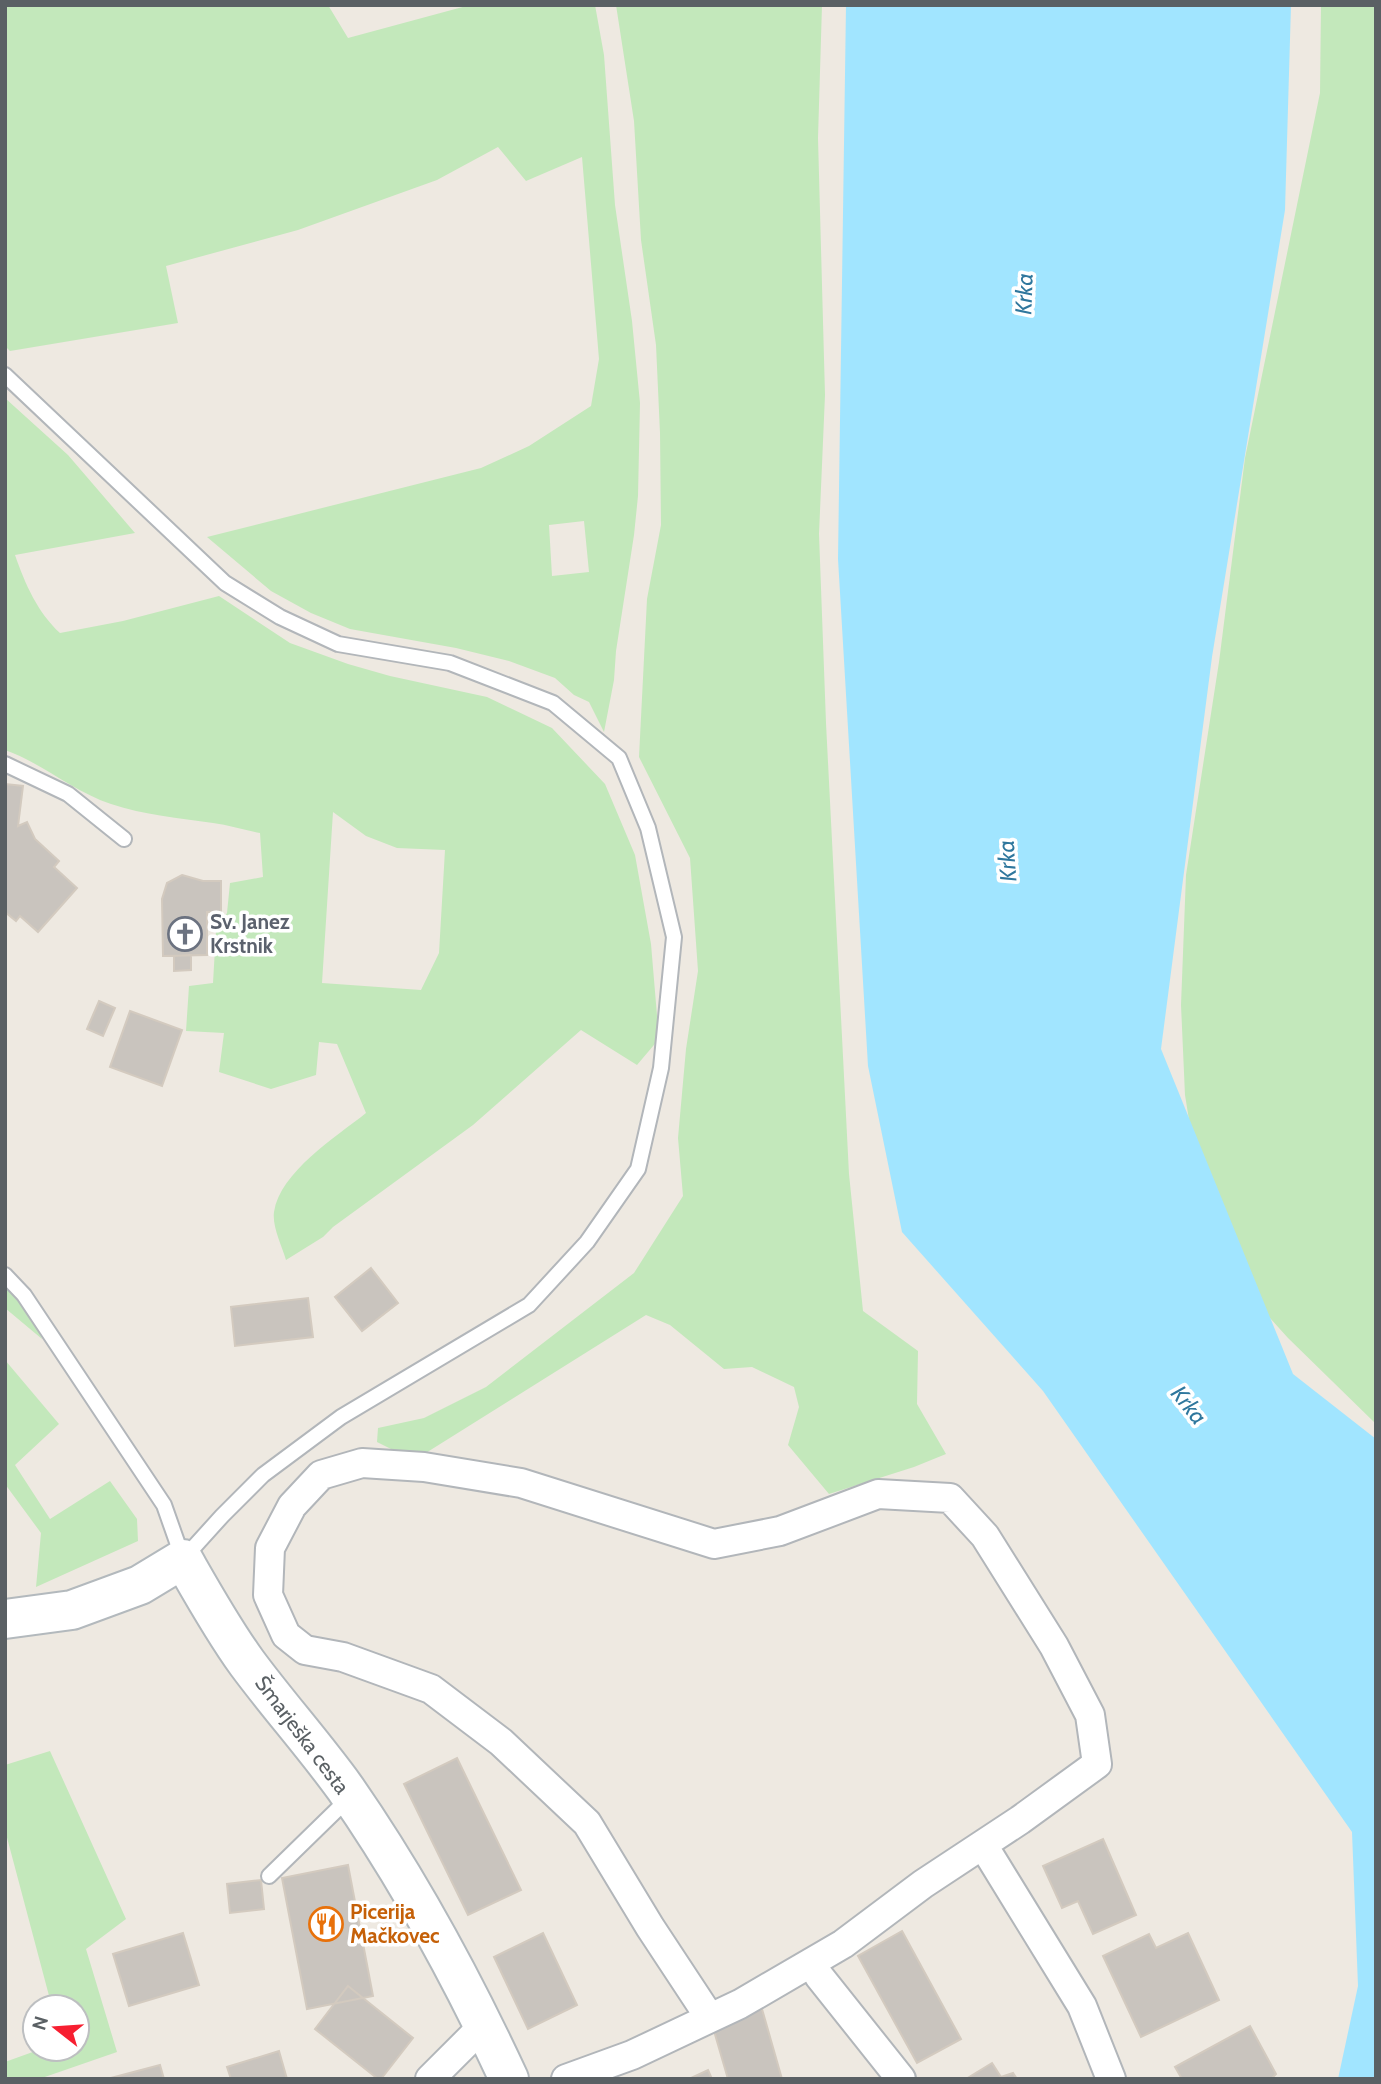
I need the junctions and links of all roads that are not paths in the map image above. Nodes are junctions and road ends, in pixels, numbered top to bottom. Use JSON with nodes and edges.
{"nodes":[{"id":1,"x":5,"y":375,"type":"edge"},
{"id":2,"x":5,"y":764,"type":"edge"},
{"id":3,"x":124,"y":839,"type":"dead end"},
{"id":4,"x":5,"y":1275,"type":"edge"},
{"id":5,"x":183,"y":1559,"type":"junction"},
{"id":6,"x":5,"y":1619,"type":"edge"},
{"id":7,"x":350,"y":1797,"type":"junction"},
{"id":8,"x":984,"y":1844,"type":"junction"},
{"id":9,"x":269,"y":1876,"type":"dead end"},
{"id":10,"x":819,"y":1976,"type":"dead end"},
{"id":11,"x":710,"y":2018,"type":"junction"},
{"id":12,"x":484,"y":2025,"type":"junction"},
{"id":13,"x":430,"y":2079,"type":"edge"},
{"id":14,"x":509,"y":2079,"type":"edge"},
{"id":15,"x":566,"y":2079,"type":"edge"},
{"id":16,"x":901,"y":2079,"type":"edge"},
{"id":17,"x":1111,"y":2079,"type":"edge"}],
"edges":[{"from":1,"to":5,"type":"lane"},
{"from":2,"to":3,"type":"lane"},
{"from":4,"to":5,"type":"lane"},
{"from":5,"to":6,"type":"street"},
{"from":5,"to":7,"type":"street","name":"Šmarješka cesta"},
{"from":7,"to":9,"type":"lane"},
{"from":7,"to":12,"type":"street","name":"Šmarješka cesta"},
{"from":8,"to":11,"type":"street"},
{"from":8,"to":11,"type":"street"},
{"from":8,"to":17,"type":"street"},
{"from":10,"to":16,"type":"street"},
{"from":11,"to":15,"type":"street"},
{"from":12,"to":13,"type":"street"},
{"from":12,"to":14,"type":"street","name":"Šmarješka cesta"}]}
